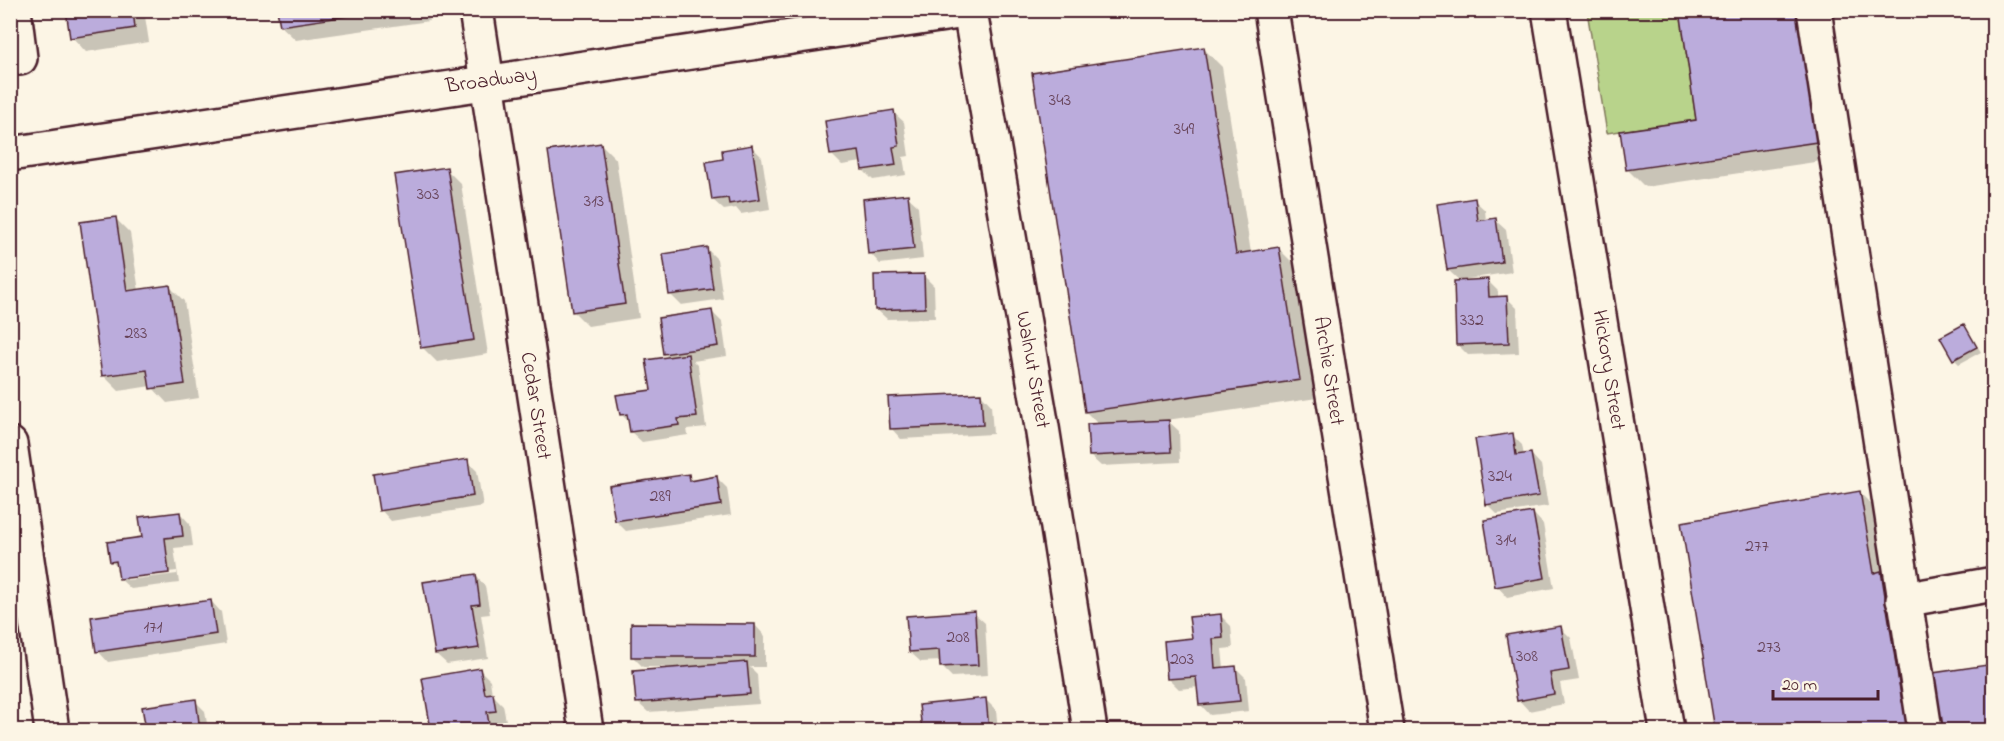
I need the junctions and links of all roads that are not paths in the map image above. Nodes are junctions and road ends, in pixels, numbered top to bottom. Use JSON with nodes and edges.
{"nodes":[{"id":1,"x":14,"y":10,"type":"edge"},
{"id":2,"x":476,"y":10,"type":"edge"},
{"id":3,"x":1271,"y":10,"type":"edge"},
{"id":4,"x":1549,"y":10,"type":"edge"},
{"id":5,"x":1814,"y":10,"type":"edge"},
{"id":6,"x":971,"y":11,"type":"edge"},
{"id":7,"x":926,"y":14,"type":"edge"},
{"id":8,"x":20,"y":58,"type":"dead end"},
{"id":9,"x":487,"y":81,"type":"junction"},
{"id":10,"x":10,"y":154,"type":"edge"},
{"id":11,"x":10,"y":444,"type":"edge"},
{"id":12,"x":1994,"y":584,"type":"edge"},
{"id":13,"x":1903,"y":600,"type":"junction"},
{"id":14,"x":52,"y":730,"type":"edge"},
{"id":15,"x":586,"y":730,"type":"edge"},
{"id":16,"x":1089,"y":730,"type":"edge"},
{"id":17,"x":1387,"y":730,"type":"edge"},
{"id":18,"x":1667,"y":730,"type":"edge"},
{"id":19,"x":1924,"y":730,"type":"edge"}],
"edges":[{"from":1,"to":8,"type":"street"},
{"from":2,"to":9,"type":"street","name":"Cedar Street"},
{"from":3,"to":17,"type":"street","name":"Archie Street"},
{"from":4,"to":18,"type":"street","name":"Hickory Street"},
{"from":5,"to":13,"type":"street"},
{"from":6,"to":7,"type":"street","name":"Broadway"},
{"from":6,"to":16,"type":"street","name":"Walnut Street"},
{"from":7,"to":9,"type":"street","name":"Broadway"},
{"from":9,"to":10,"type":"street","name":"Broadway"},
{"from":9,"to":15,"type":"street","name":"Cedar Street"},
{"from":11,"to":14,"type":"street"},
{"from":12,"to":13,"type":"street"},
{"from":13,"to":19,"type":"street"}]}
